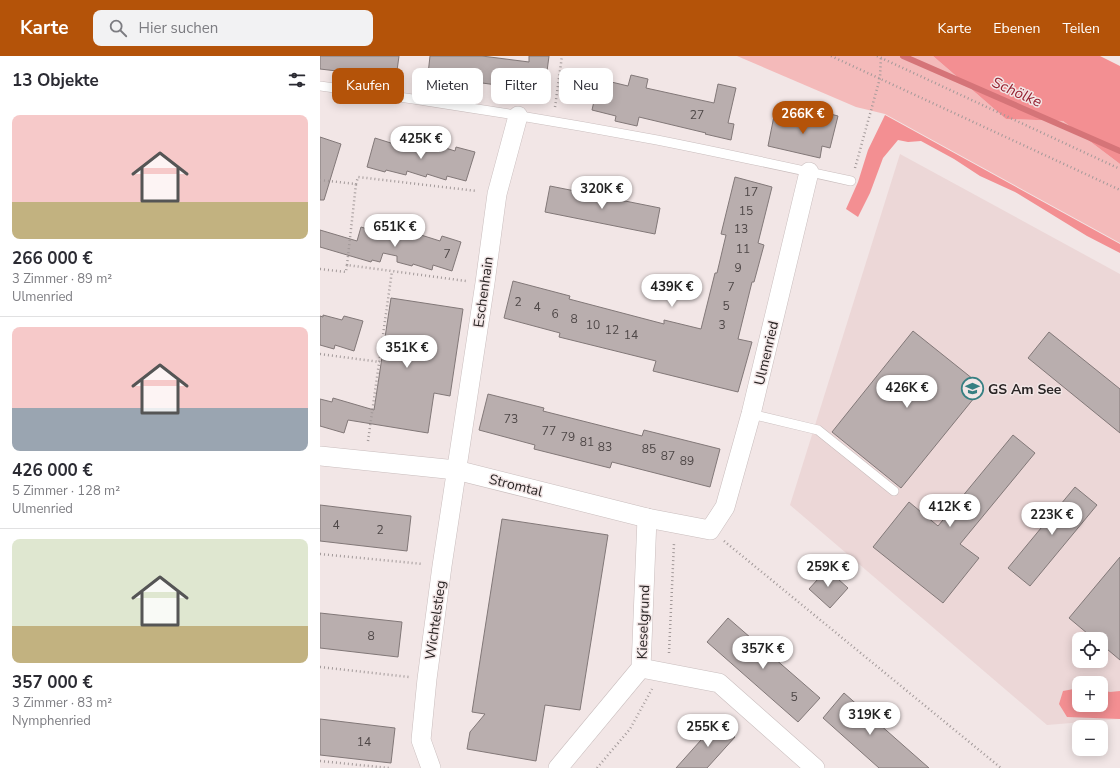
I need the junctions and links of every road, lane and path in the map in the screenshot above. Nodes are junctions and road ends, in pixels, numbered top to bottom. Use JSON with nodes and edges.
{"nodes":[{"id":1,"x":562,"y":56,"type":"edge"},
{"id":2,"x":832,"y":56,"type":"edge"},
{"id":3,"x":879,"y":56,"type":"edge"},
{"id":4,"x":880,"y":78,"type":"junction"},
{"id":5,"x":320,"y":86,"type":"edge"},
{"id":6,"x":518,"y":116,"type":"junction"},
{"id":7,"x":553,"y":121,"type":"junction"},
{"id":8,"x":1120,"y":169,"type":"edge"},
{"id":9,"x":809,"y":172,"type":"junction"},
{"id":10,"x":320,"y":180,"type":"edge"},
{"id":11,"x":851,"y":181,"type":"joint"},
{"id":12,"x":356,"y":184,"type":"junction"},
{"id":13,"x":1120,"y":190,"type":"edge"},
{"id":14,"x":497,"y":194,"type":"junction"},
{"id":15,"x":348,"y":265,"type":"junction"},
{"id":16,"x":320,"y":269,"type":"edge"},
{"id":17,"x":392,"y":271,"type":"junction"},
{"id":18,"x":485,"y":283,"type":"junction"},
{"id":19,"x":320,"y":354,"type":"edge"},
{"id":20,"x":380,"y":362,"type":"junction"},
{"id":21,"x":751,"y":414,"type":"junction"},
{"id":22,"x":320,"y":456,"type":"edge"},
{"id":23,"x":366,"y":461,"type":"junction"},
{"id":24,"x":456,"y":470,"type":"junction"},
{"id":25,"x":894,"y":491,"type":"dead end"},
{"id":26,"x":647,"y":518,"type":"junction"},
{"id":27,"x":710,"y":530,"type":"junction"},
{"id":28,"x":320,"y":554,"type":"edge"},
{"id":29,"x":442,"y":566,"type":"junction"},
{"id":30,"x":320,"y":667,"type":"edge"},
{"id":31,"x":641,"y":668,"type":"junction"},
{"id":32,"x":427,"y":679,"type":"junction"},
{"id":33,"x":320,"y":761,"type":"edge"},
{"id":34,"x":389,"y":768,"type":"edge"},
{"id":35,"x":431,"y":768,"type":"edge"},
{"id":36,"x":558,"y":768,"type":"edge"},
{"id":37,"x":815,"y":768,"type":"edge"},
{"id":38,"x":1001,"y":768,"type":"edge"}],
"edges":[{"from":1,"to":7,"type":"path"},
{"from":2,"to":4,"type":"path"},
{"from":3,"to":4,"type":"path"},
{"from":3,"to":8,"type":"path"},
{"from":4,"to":11,"type":"path"},
{"from":4,"to":13,"type":"path"},
{"from":5,"to":6,"type":"lane"},
{"from":6,"to":7,"type":"lane"},
{"from":6,"to":14,"type":"street","name":"Eschenhain"},
{"from":7,"to":9,"type":"lane"},
{"from":9,"to":11,"type":"lane"},
{"from":9,"to":21,"type":"street","name":"Ulmenried"},
{"from":10,"to":12,"type":"path"},
{"from":12,"to":14,"type":"path"},
{"from":12,"to":15,"type":"path"},
{"from":14,"to":18,"type":"street","name":"Eschenhain"},
{"from":15,"to":16,"type":"path"},
{"from":15,"to":17,"type":"path"},
{"from":17,"to":18,"type":"path"},
{"from":17,"to":20,"type":"path"},
{"from":18,"to":24,"type":"street","name":"Eschenhain"},
{"from":19,"to":20,"type":"path"},
{"from":20,"to":23,"type":"path"},
{"from":21,"to":25,"type":"lane"},
{"from":21,"to":27,"type":"street","name":"Ulmenried"},
{"from":22,"to":23,"type":"street","name":"Stromtal"},
{"from":23,"to":24,"type":"street","name":"Stromtal"},
{"from":24,"to":26,"type":"street","name":"Stromtal"},
{"from":24,"to":29,"type":"street","name":"Wichtelstieg"},
{"from":26,"to":27,"type":"street","name":"Stromtal"},
{"from":26,"to":31,"type":"street","name":"Kieselgrund"},
{"from":27,"to":38,"type":"path"},
{"from":28,"to":29,"type":"path"},
{"from":29,"to":32,"type":"street","name":"Wichtelstieg"},
{"from":30,"to":32,"type":"path"},
{"from":31,"to":36,"type":"street","name":"Kieselgrund"},
{"from":31,"to":37,"type":"street"},
{"from":32,"to":35,"type":"street","name":"Wichtelstieg"},
{"from":33,"to":34,"type":"path"}]}
